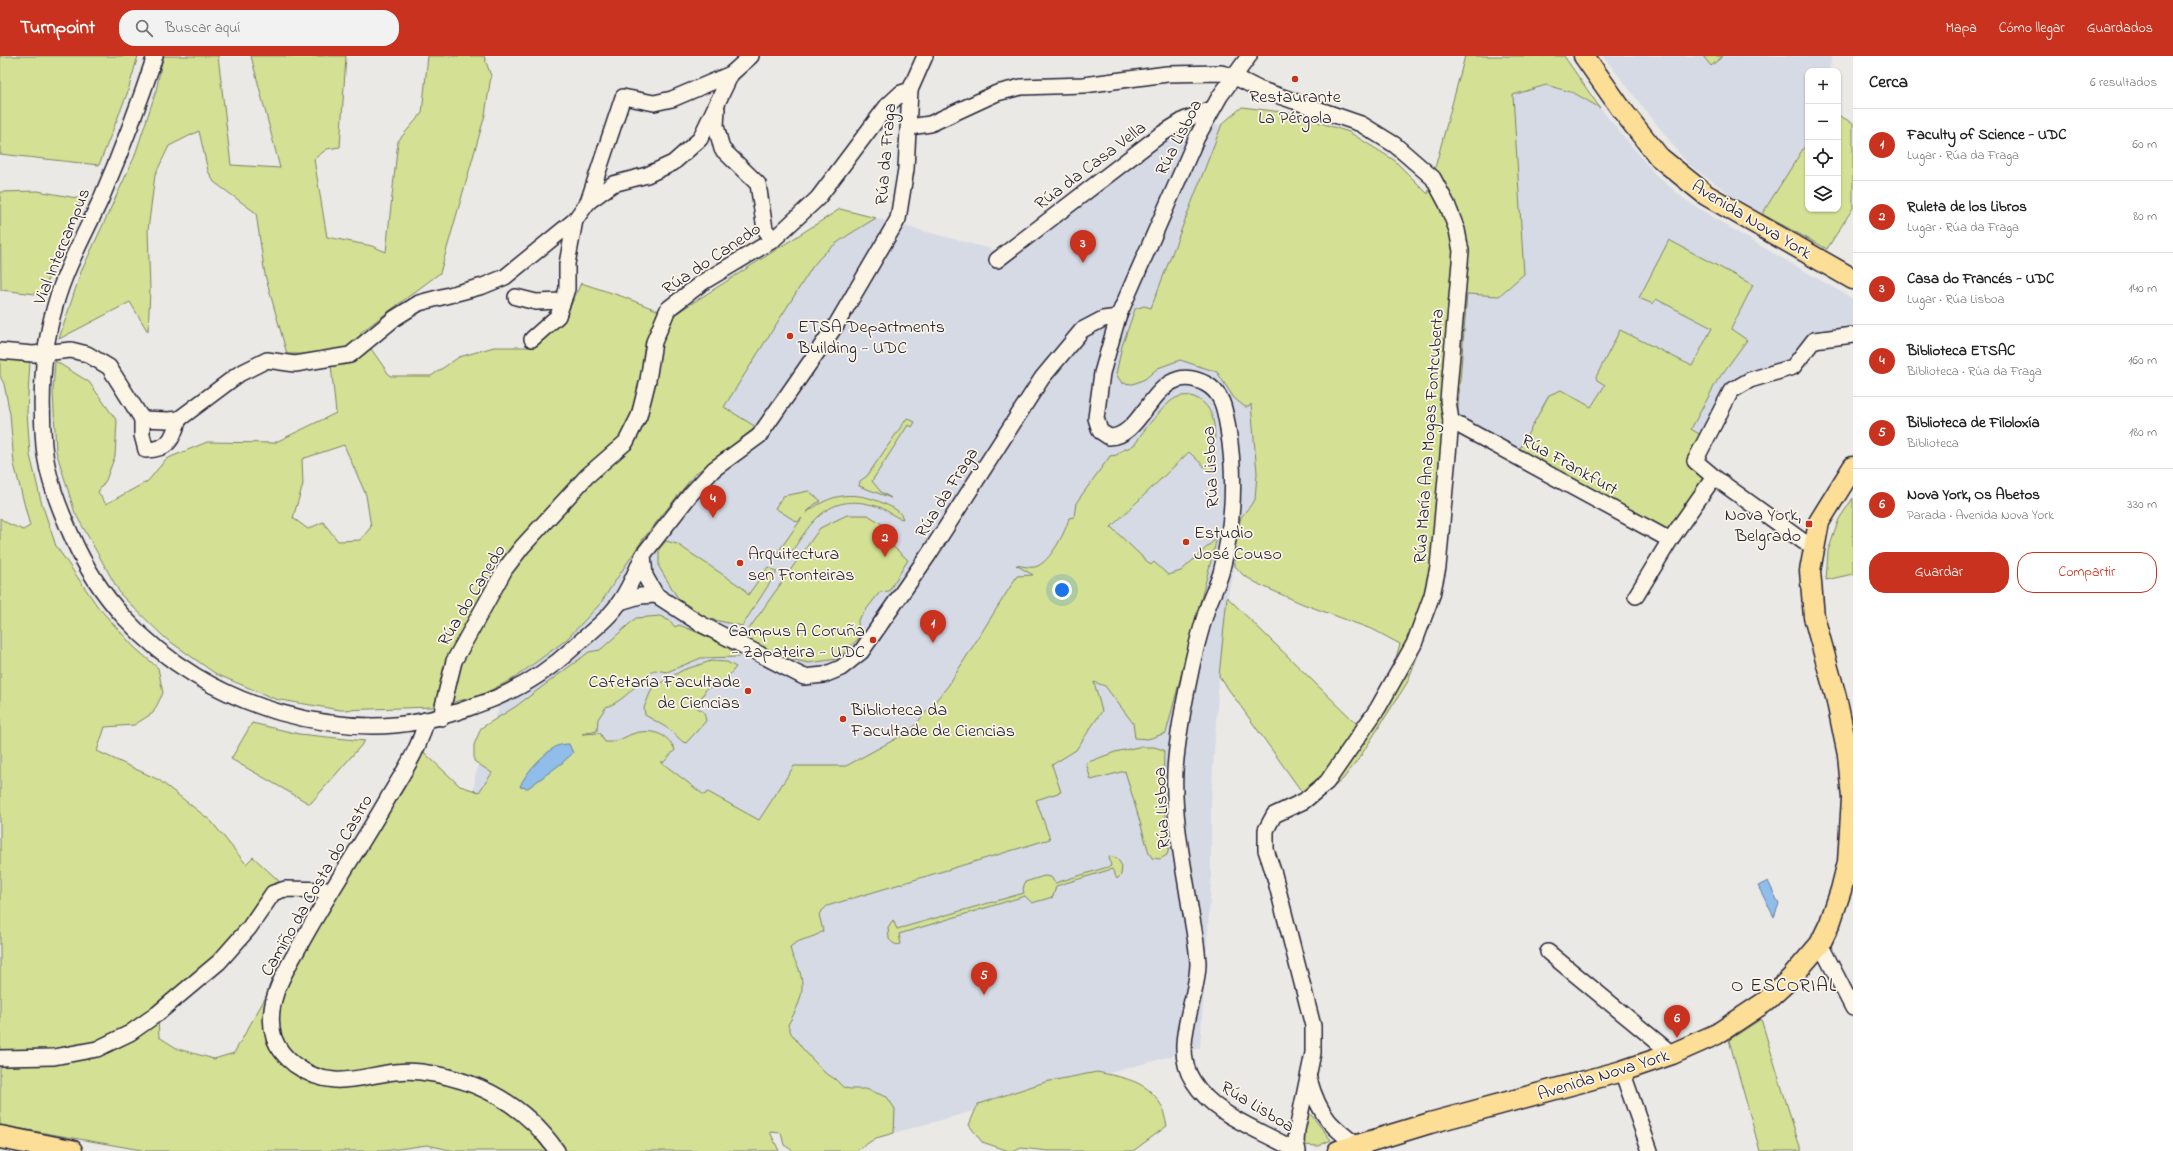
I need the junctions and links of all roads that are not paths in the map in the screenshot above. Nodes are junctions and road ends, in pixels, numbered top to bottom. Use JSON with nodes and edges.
{"nodes":[{"id":1,"x":155,"y":56,"type":"edge"},
{"id":2,"x":751,"y":56,"type":"edge"},
{"id":3,"x":925,"y":56,"type":"edge"},
{"id":4,"x":1248,"y":56,"type":"edge"},
{"id":5,"x":1584,"y":56,"type":"edge"},
{"id":6,"x":731,"y":74,"type":"junction"},
{"id":7,"x":1233,"y":76,"type":"junction"},
{"id":8,"x":910,"y":90,"type":"junction"},
{"id":9,"x":717,"y":102,"type":"junction"},
{"id":10,"x":1212,"y":110,"type":"junction"},
{"id":11,"x":910,"y":127,"type":"junction"},
{"id":12,"x":588,"y":202,"type":"junction"},
{"id":13,"x":576,"y":220,"type":"junction"},
{"id":14,"x":773,"y":240,"type":"junction"},
{"id":15,"x":997,"y":260,"type":"dead end"},
{"id":16,"x":1853,"y":279,"type":"edge"},
{"id":17,"x":516,"y":297,"type":"dead end"},
{"id":18,"x":563,"y":301,"type":"junction"},
{"id":19,"x":1118,"y":317,"type":"junction"},
{"id":20,"x":1853,"y":335,"type":"edge"},
{"id":21,"x":532,"y":339,"type":"dead end"},
{"id":22,"x":0,"y":351,"type":"edge"},
{"id":23,"x":46,"y":352,"type":"junction"},
{"id":24,"x":142,"y":419,"type":"junction"},
{"id":25,"x":179,"y":419,"type":"junction"},
{"id":26,"x":1451,"y":421,"type":"junction"},
{"id":27,"x":1853,"y":467,"type":"edge"},
{"id":28,"x":1714,"y":477,"type":"junction"},
{"id":29,"x":1670,"y":540,"type":"junction"},
{"id":30,"x":1815,"y":542,"type":"junction"},
{"id":31,"x":653,"y":543,"type":"junction"},
{"id":32,"x":643,"y":555,"type":"junction"},
{"id":33,"x":656,"y":595,"type":"junction"},
{"id":34,"x":1636,"y":596,"type":"dead end"},
{"id":35,"x":620,"y":602,"type":"junction"},
{"id":36,"x":673,"y":606,"type":"junction"},
{"id":37,"x":442,"y":718,"type":"junction"},
{"id":38,"x":426,"y":720,"type":"junction"},
{"id":39,"x":1851,"y":755,"type":"edge"},
{"id":40,"x":331,"y":890,"type":"junction"},
{"id":41,"x":1820,"y":944,"type":"junction"},
{"id":42,"x":1548,"y":952,"type":"dead end"},
{"id":43,"x":1853,"y":1008,"type":"edge"},
{"id":44,"x":1672,"y":1054,"type":"junction"},
{"id":45,"x":0,"y":1058,"type":"edge"},
{"id":46,"x":1622,"y":1071,"type":"junction"},
{"id":47,"x":1309,"y":1078,"type":"junction"},
{"id":48,"x":0,"y":1137,"type":"edge"},
{"id":49,"x":1277,"y":1146,"type":"edge"},
{"id":50,"x":1353,"y":1149,"type":"edge"},
{"id":51,"x":71,"y":1151,"type":"edge"},
{"id":52,"x":557,"y":1151,"type":"edge"},
{"id":53,"x":1297,"y":1151,"type":"edge"},
{"id":54,"x":1650,"y":1151,"type":"edge"}],
"edges":[{"from":1,"to":23,"type":"street","name":"Vial Intercampus"},
{"from":2,"to":6,"type":"street"},
{"from":3,"to":8,"type":"street"},
{"from":4,"to":7,"type":"street","name":"Rúa Lisboa"},
{"from":5,"to":16,"type":"main road","name":"Avenida Nova York"},
{"from":6,"to":9,"type":"street"},
{"from":6,"to":12,"type":"street"},
{"from":7,"to":10,"type":"street","name":"Rúa Lisboa"},
{"from":7,"to":11,"type":"street","name":"Rúa María Ana Mogas Fontcuberta"},
{"from":7,"to":26,"type":"street","name":"Rúa María Ana Mogas Fontcuberta"},
{"from":8,"to":11,"type":"street","name":"Rúa da Fraga"},
{"from":8,"to":14,"type":"street","name":"Rúa do Canedo"},
{"from":9,"to":12,"type":"street"},
{"from":9,"to":14,"type":"street"},
{"from":10,"to":15,"type":"street","name":"Rúa da Casa Vella"},
{"from":10,"to":19,"type":"street","name":"Rúa Lisboa"},
{"from":11,"to":31,"type":"street","name":"Rúa da Fraga"},
{"from":12,"to":13,"type":"street"},
{"from":13,"to":18,"type":"street"},
{"from":13,"to":25,"type":"street"},
{"from":14,"to":37,"type":"street","name":"Rúa do Canedo"},
{"from":17,"to":18,"type":"street"},
{"from":18,"to":21,"type":"street"},
{"from":19,"to":36,"type":"street","name":"Rúa da Fraga"},
{"from":19,"to":49,"type":"street","name":"Rúa Lisboa"},
{"from":20,"to":28,"type":"street"},
{"from":22,"to":23,"type":"street"},
{"from":23,"to":24,"type":"street"},
{"from":23,"to":38,"type":"street","name":"Vial Intercampus"},
{"from":24,"to":25,"type":"street"},
{"from":24,"to":25,"type":"street"},
{"from":26,"to":29,"type":"street","name":"Rúa Frankfurt"},
{"from":26,"to":47,"type":"street","name":"Rúa María Ana Mogas Fontcuberta"},
{"from":27,"to":30,"type":"main road","name":"Avenida Nova York"},
{"from":28,"to":29,"type":"street"},
{"from":28,"to":30,"type":"street"},
{"from":29,"to":34,"type":"street"},
{"from":30,"to":39,"type":"main road","name":"Avenida Nova York"},
{"from":31,"to":32,"type":"street","name":"Rúa da Fraga"},
{"from":31,"to":36,"type":"street","name":"Rúa da Fraga"},
{"from":32,"to":33,"type":"street","name":"Rúa da Fraga"},
{"from":32,"to":35,"type":"street","name":"Rúa da Fraga"},
{"from":33,"to":35,"type":"street"},
{"from":33,"to":36,"type":"street","name":"Rúa da Fraga"},
{"from":35,"to":37,"type":"street","name":"Vial Intercampus"},
{"from":37,"to":38,"type":"street","name":"Vial Intercampus"},
{"from":38,"to":40,"type":"street","name":"Camiño da Costa do Castro"},
{"from":39,"to":41,"type":"main road","name":"Avenida Nova York"},
{"from":40,"to":45,"type":"street"},
{"from":40,"to":52,"type":"street","name":"Camiño da Costa do Castro"},
{"from":41,"to":43,"type":"street"},
{"from":41,"to":44,"type":"main road","name":"Avenida Nova York"},
{"from":42,"to":44,"type":"street"},
{"from":44,"to":46,"type":"main road","name":"Avenida Nova York"},
{"from":46,"to":50,"type":"main road","name":"Avenida Nova York"},
{"from":46,"to":54,"type":"street"},
{"from":47,"to":50,"type":"street","name":"Rúa María Ana Mogas Fontcuberta"},
{"from":47,"to":53,"type":"street","name":"Rúa María Ana Mogas Fontcuberta"},
{"from":48,"to":51,"type":"highway"},
{"from":49,"to":53,"type":"street","name":"Rúa Lisboa"}]}
